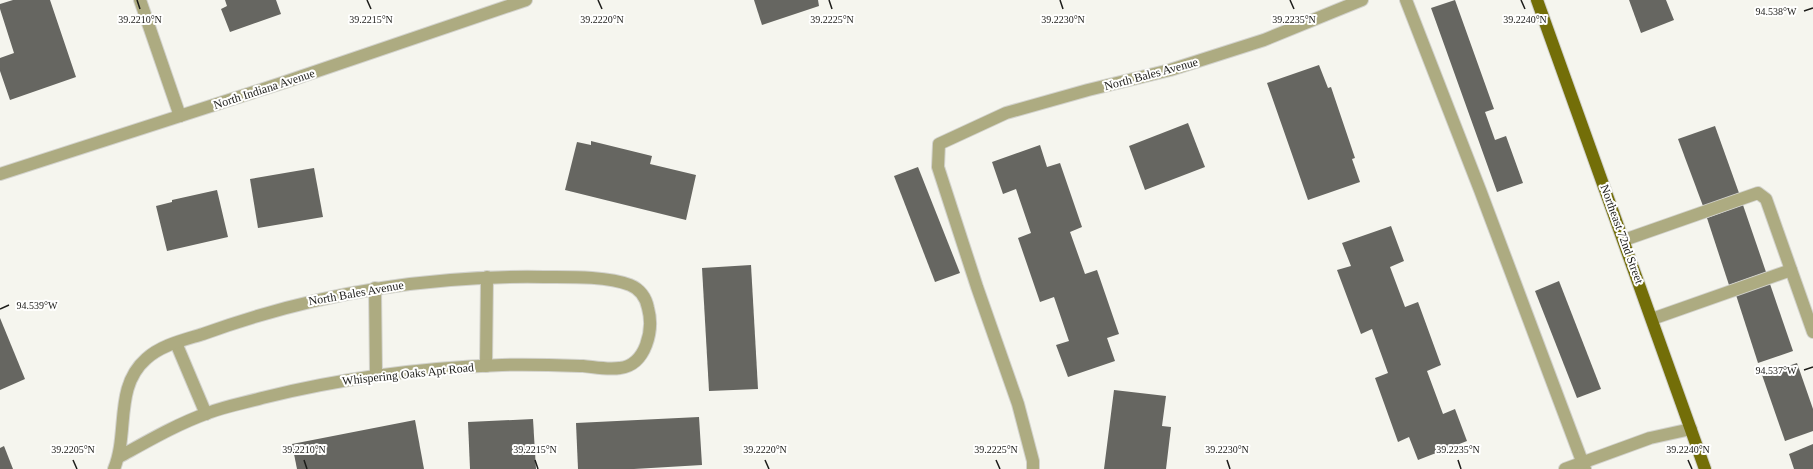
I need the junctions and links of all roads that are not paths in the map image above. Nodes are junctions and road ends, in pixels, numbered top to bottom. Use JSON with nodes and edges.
{"nodes":[{"id":1,"x":140,"y":0,"type":"edge"},
{"id":2,"x":526,"y":0,"type":"edge"},
{"id":3,"x":1362,"y":0,"type":"edge"},
{"id":4,"x":1406,"y":0,"type":"edge"},
{"id":5,"x":1537,"y":0,"type":"edge"},
{"id":6,"x":180,"y":116,"type":"junction"},
{"id":7,"x":0,"y":174,"type":"edge"},
{"id":8,"x":1624,"y":240,"type":"junction"},
{"id":9,"x":1791,"y":270,"type":"junction"},
{"id":10,"x":487,"y":277,"type":"junction"},
{"id":11,"x":375,"y":288,"type":"junction"},
{"id":12,"x":1652,"y":319,"type":"junction"},
{"id":13,"x":1813,"y":332,"type":"edge"},
{"id":14,"x":648,"y":340,"type":"joint"},
{"id":15,"x":176,"y":343,"type":"junction"},
{"id":16,"x":486,"y":366,"type":"junction"},
{"id":17,"x":376,"y":375,"type":"junction"},
{"id":18,"x":206,"y":414,"type":"junction"},
{"id":19,"x":1692,"y":429,"type":"junction"},
{"id":20,"x":119,"y":457,"type":"junction"},
{"id":21,"x":1583,"y":466,"type":"edge"},
{"id":22,"x":114,"y":469,"type":"edge"},
{"id":23,"x":1033,"y":469,"type":"edge"},
{"id":24,"x":1565,"y":469,"type":"edge"},
{"id":25,"x":1705,"y":469,"type":"edge"}],
"edges":[{"from":1,"to":6,"type":"street"},
{"from":2,"to":6,"type":"street","name":"North Indiana Avenue"},
{"from":3,"to":23,"type":"street","name":"North Bales Avenue"},
{"from":4,"to":21,"type":"street"},
{"from":5,"to":8,"type":"main road","name":"Northeast 72nd Street"},
{"from":6,"to":7,"type":"street","name":"North Indiana Avenue"},
{"from":8,"to":9,"type":"street"},
{"from":8,"to":12,"type":"main road","name":"Northeast 72nd Street"},
{"from":9,"to":12,"type":"street"},
{"from":9,"to":13,"type":"street"},
{"from":10,"to":11,"type":"street","name":"North Bales Avenue"},
{"from":10,"to":14,"type":"street","name":"North Bales Avenue"},
{"from":10,"to":16,"type":"street"},
{"from":11,"to":15,"type":"street","name":"North Bales Avenue"},
{"from":11,"to":17,"type":"street"},
{"from":12,"to":19,"type":"main road","name":"Northeast 72nd Street"},
{"from":14,"to":16,"type":"street","name":"Whispering Oaks Apt Road"},
{"from":15,"to":18,"type":"street"},
{"from":15,"to":20,"type":"street","name":"North Bales Avenue"},
{"from":16,"to":17,"type":"street","name":"Whispering Oaks Apt Road"},
{"from":17,"to":18,"type":"street","name":"Whispering Oaks Apt Road"},
{"from":18,"to":20,"type":"street","name":"Whispering Oaks Apt Road"},
{"from":19,"to":21,"type":"street"},
{"from":19,"to":25,"type":"main road","name":"Northeast 72nd Street"},
{"from":20,"to":22,"type":"street","name":"North Bales Avenue"},
{"from":21,"to":24,"type":"street"}]}
